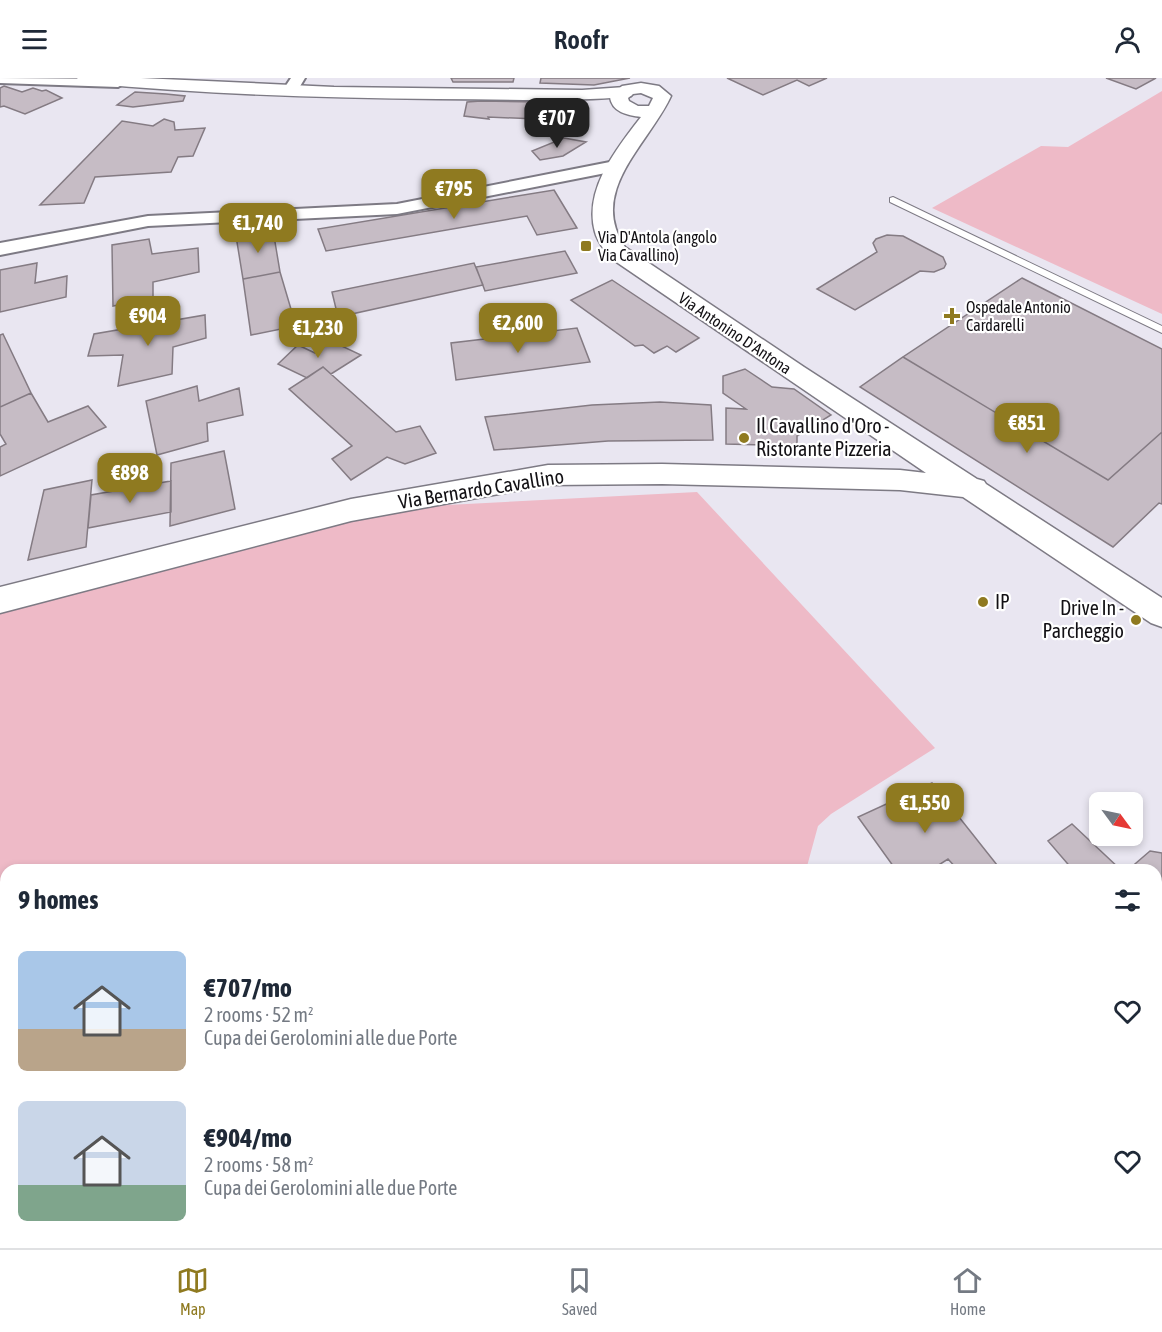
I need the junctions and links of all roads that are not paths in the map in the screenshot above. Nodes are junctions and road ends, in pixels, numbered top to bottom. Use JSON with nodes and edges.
{"nodes":[{"id":1,"x":86,"y":78,"type":"edge"},
{"id":2,"x":106,"y":78,"type":"edge"},
{"id":3,"x":0,"y":79,"type":"edge"},
{"id":4,"x":137,"y":84,"type":"junction"},
{"id":5,"x":294,"y":84,"type":"edge"},
{"id":6,"x":634,"y":90,"type":"edge"},
{"id":7,"x":647,"y":116,"type":"junction"},
{"id":8,"x":615,"y":166,"type":"junction"},
{"id":9,"x":893,"y":200,"type":"dead end"},
{"id":10,"x":0,"y":249,"type":"edge"},
{"id":11,"x":1162,"y":330,"type":"edge"},
{"id":12,"x":974,"y":488,"type":"junction"},
{"id":13,"x":0,"y":600,"type":"edge"},
{"id":14,"x":1162,"y":614,"type":"edge"}],
"edges":[{"from":1,"to":4,"type":"main road"},
{"from":2,"to":4,"type":"main road"},
{"from":3,"to":4,"type":"street"},
{"from":4,"to":5,"type":"main road"},
{"from":5,"to":6,"type":"main road"},
{"from":6,"to":7,"type":"main road"},
{"from":6,"to":7,"type":"main road"},
{"from":7,"to":8,"type":"main road","name":"Via Antonino D'Antona"},
{"from":8,"to":10,"type":"street"},
{"from":8,"to":12,"type":"main road","name":"Via Antonino D'Antona"},
{"from":9,"to":11,"type":"lane"},
{"from":12,"to":13,"type":"main road","name":"Via Bernardo Cavallino"},
{"from":12,"to":14,"type":"main road","name":"Via Antonino D'Antona"}]}
